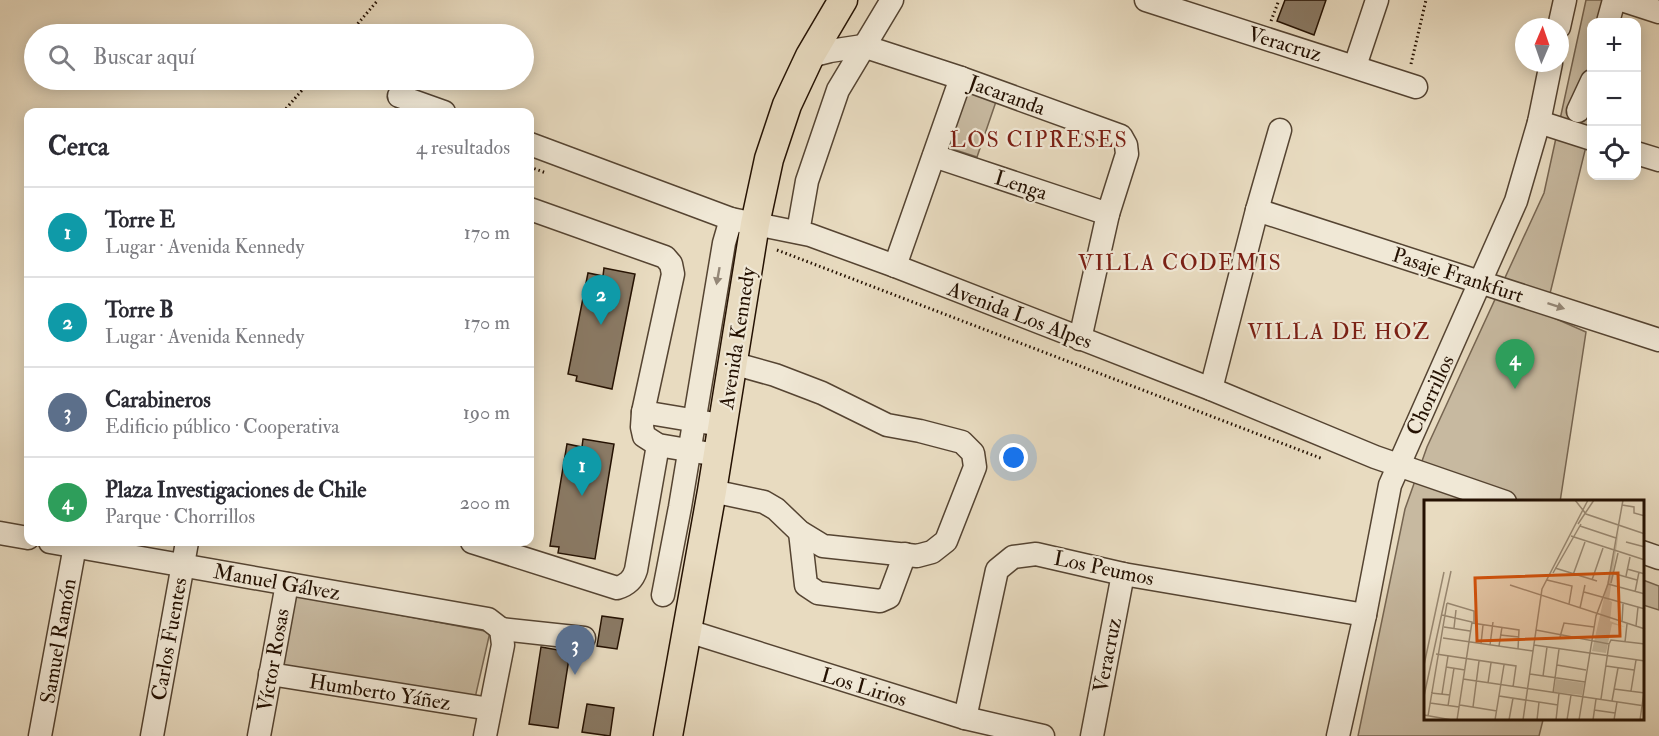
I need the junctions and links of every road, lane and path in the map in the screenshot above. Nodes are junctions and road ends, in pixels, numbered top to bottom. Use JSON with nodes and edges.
{"nodes":[{"id":1,"x":378,"y":0,"type":"edge"},
{"id":2,"x":843,"y":0,"type":"edge"},
{"id":3,"x":892,"y":0,"type":"edge"},
{"id":4,"x":1146,"y":0,"type":"edge"},
{"id":5,"x":1377,"y":0,"type":"edge"},
{"id":6,"x":1426,"y":0,"type":"edge"},
{"id":7,"x":1565,"y":0,"type":"edge"},
{"id":8,"x":1614,"y":0,"type":"edge"},
{"id":9,"x":1622,"y":0,"type":"edge"},
{"id":10,"x":1659,"y":12,"type":"edge"},
{"id":11,"x":1561,"y":18,"type":"edge"},
{"id":12,"x":1609,"y":18,"type":"edge"},
{"id":13,"x":358,"y":24,"type":"edge"},
{"id":14,"x":863,"y":46,"type":"junction"},
{"id":15,"x":810,"y":56,"type":"junction"},
{"id":16,"x":1355,"y":66,"type":"junction"},
{"id":17,"x":1549,"y":72,"type":"edge"},
{"id":18,"x":961,"y":78,"type":"junction"},
{"id":19,"x":1411,"y":85,"type":"joint"},
{"id":20,"x":302,"y":90,"type":"edge"},
{"id":21,"x":1587,"y":92,"type":"edge"},
{"id":22,"x":399,"y":96,"type":"dead end"},
{"id":23,"x":286,"y":108,"type":"edge"},
{"id":24,"x":433,"y":108,"type":"edge"},
{"id":25,"x":1578,"y":111,"type":"dead end"},
{"id":26,"x":1539,"y":122,"type":"junction"},
{"id":27,"x":1280,"y":130,"type":"dead end"},
{"id":28,"x":1587,"y":137,"type":"edge"},
{"id":29,"x":534,"y":146,"type":"edge"},
{"id":30,"x":1641,"y":155,"type":"edge"},
{"id":31,"x":934,"y":156,"type":"junction"},
{"id":32,"x":1659,"y":160,"type":"edge"},
{"id":33,"x":534,"y":169,"type":"edge"},
{"id":34,"x":551,"y":175,"type":"dead end"},
{"id":35,"x":534,"y":210,"type":"edge"},
{"id":36,"x":1257,"y":210,"type":"junction"},
{"id":37,"x":1108,"y":214,"type":"junction"},
{"id":38,"x":746,"y":228,"type":"junction"},
{"id":39,"x":798,"y":232,"type":"junction"},
{"id":40,"x":895,"y":266,"type":"junction"},
{"id":41,"x":1481,"y":282,"type":"junction"},
{"id":42,"x":1080,"y":339,"type":"junction"},
{"id":43,"x":1659,"y":340,"type":"edge"},
{"id":44,"x":732,"y":363,"type":"junction"},
{"id":45,"x":1211,"y":389,"type":"junction"},
{"id":46,"x":643,"y":412,"type":"junction"},
{"id":47,"x":694,"y":420,"type":"junction"},
{"id":48,"x":722,"y":425,"type":"junction"},
{"id":49,"x":658,"y":445,"type":"junction"},
{"id":50,"x":703,"y":453,"type":"junction"},
{"id":51,"x":1324,"y":459,"type":"dead end"},
{"id":52,"x":1397,"y":465,"type":"junction"},
{"id":53,"x":712,"y":492,"type":"junction"},
{"id":54,"x":1499,"y":500,"type":"edge"},
{"id":55,"x":0,"y":532,"type":"edge"},
{"id":56,"x":800,"y":532,"type":"junction"},
{"id":57,"x":24,"y":537,"type":"edge"},
{"id":58,"x":75,"y":546,"type":"joint"},
{"id":59,"x":186,"y":546,"type":"edge"},
{"id":60,"x":485,"y":546,"type":"edge"},
{"id":61,"x":1644,"y":553,"type":"edge"},
{"id":62,"x":906,"y":554,"type":"junction"},
{"id":63,"x":1659,"y":558,"type":"edge"},
{"id":64,"x":182,"y":565,"type":"junction"},
{"id":65,"x":1123,"y":574,"type":"junction"},
{"id":66,"x":287,"y":584,"type":"junction"},
{"id":67,"x":663,"y":595,"type":"dead end"},
{"id":68,"x":1365,"y":615,"type":"junction"},
{"id":69,"x":501,"y":629,"type":"junction"},
{"id":70,"x":688,"y":631,"type":"junction"},
{"id":71,"x":584,"y":638,"type":"dead end"},
{"id":72,"x":270,"y":674,"type":"junction"},
{"id":73,"x":490,"y":709,"type":"junction"},
{"id":74,"x":965,"y":718,"type":"junction"},
{"id":75,"x":40,"y":736,"type":"edge"},
{"id":76,"x":152,"y":736,"type":"edge"},
{"id":77,"x":259,"y":736,"type":"edge"},
{"id":78,"x":485,"y":736,"type":"edge"},
{"id":79,"x":668,"y":736,"type":"edge"},
{"id":80,"x":1043,"y":736,"type":"edge"},
{"id":81,"x":1092,"y":736,"type":"edge"},
{"id":82,"x":1338,"y":736,"type":"edge"}],
"edges":[{"from":1,"to":13,"type":"path"},
{"from":2,"to":15,"type":"main road","name":"Avenida Kennedy"},
{"from":3,"to":14,"type":"street"},
{"from":4,"to":16,"type":"street","name":"Veracruz"},
{"from":5,"to":16,"type":"street"},
{"from":6,"to":19,"type":"path"},
{"from":7,"to":11,"type":"street"},
{"from":8,"to":12,"type":"street"},
{"from":9,"to":10,"type":"street"},
{"from":14,"to":15,"type":"street"},
{"from":14,"to":18,"type":"street","name":"Jacaranda"},
{"from":14,"to":39,"type":"street"},
{"from":15,"to":38,"type":"main road","name":"Avenida Kennedy"},
{"from":16,"to":19,"type":"street","name":"Veracruz"},
{"from":17,"to":26,"type":"street","name":"Chorrillos"},
{"from":18,"to":31,"type":"street"},
{"from":18,"to":37,"type":"street","name":"Jacaranda"},
{"from":20,"to":23,"type":"path"},
{"from":21,"to":25,"type":"street"},
{"from":22,"to":24,"type":"street"},
{"from":26,"to":28,"type":"street"},
{"from":26,"to":41,"type":"street","name":"Chorrillos"},
{"from":27,"to":36,"type":"street"},
{"from":29,"to":38,"type":"street","name":"Avenida Los Alpes"},
{"from":30,"to":32,"type":"street"},
{"from":31,"to":37,"type":"street","name":"Lenga"},
{"from":31,"to":40,"type":"street"},
{"from":33,"to":34,"type":"path"},
{"from":35,"to":46,"type":"street"},
{"from":36,"to":41,"type":"street","name":"Pasaje Frankfurt"},
{"from":36,"to":45,"type":"street"},
{"from":37,"to":42,"type":"street","name":"Jacaranda"},
{"from":38,"to":39,"type":"street","name":"Avenida Los Alpes"},
{"from":38,"to":44,"type":"main road","name":"Avenida Kennedy"},
{"from":38,"to":47,"type":"street","name":"Avenida Kennedy","one_way":true},
{"from":38,"to":51,"type":"path"},
{"from":39,"to":40,"type":"street","name":"Avenida Los Alpes"},
{"from":40,"to":42,"type":"street","name":"Avenida Los Alpes"},
{"from":41,"to":43,"type":"street","name":"Pasaje Frankfurt","one_way":true},
{"from":41,"to":52,"type":"street","name":"Chorrillos"},
{"from":42,"to":45,"type":"street","name":"Avenida Los Alpes"},
{"from":44,"to":48,"type":"main road","name":"Avenida Kennedy"},
{"from":44,"to":62,"type":"street"},
{"from":45,"to":52,"type":"street","name":"Avenida Los Alpes"},
{"from":46,"to":47,"type":"street"},
{"from":46,"to":49,"type":"street"},
{"from":47,"to":48,"type":"street"},
{"from":47,"to":50,"type":"street","name":"Avenida Kennedy"},
{"from":48,"to":50,"type":"main road","name":"Avenida Kennedy"},
{"from":49,"to":50,"type":"street"},
{"from":49,"to":60,"type":"street"},
{"from":50,"to":53,"type":"main road","name":"Avenida Kennedy"},
{"from":50,"to":67,"type":"street","name":"Avenida Kennedy"},
{"from":52,"to":54,"type":"street","name":"Avenida Los Alpes"},
{"from":52,"to":68,"type":"street","name":"Chorrillos"},
{"from":53,"to":56,"type":"street"},
{"from":53,"to":70,"type":"main road","name":"Avenida Kennedy"},
{"from":55,"to":57,"type":"street"},
{"from":56,"to":62,"type":"street"},
{"from":56,"to":62,"type":"street"},
{"from":58,"to":64,"type":"street","name":"Manuel Gálvez"},
{"from":58,"to":75,"type":"street","name":"Samuel Ramón"},
{"from":59,"to":64,"type":"street","name":"Carlos Fuentes"},
{"from":61,"to":63,"type":"street"},
{"from":64,"to":66,"type":"street","name":"Manuel Gálvez"},
{"from":64,"to":76,"type":"street","name":"Carlos Fuentes"},
{"from":65,"to":68,"type":"street","name":"Los Peumos"},
{"from":65,"to":74,"type":"street","name":"Los Peumos"},
{"from":65,"to":81,"type":"street","name":"Veracruz"},
{"from":66,"to":69,"type":"street","name":"Manuel Gálvez"},
{"from":66,"to":72,"type":"street","name":"Víctor Rosas"},
{"from":68,"to":82,"type":"street","name":"Chorrillos"},
{"from":69,"to":71,"type":"street","name":"Manuel Gálvez"},
{"from":69,"to":73,"type":"street"},
{"from":70,"to":74,"type":"street","name":"Los Lirios"},
{"from":70,"to":79,"type":"main road","name":"Avenida Kennedy"},
{"from":72,"to":73,"type":"street","name":"Humberto Yáñez"},
{"from":72,"to":77,"type":"street","name":"Víctor Rosas"},
{"from":73,"to":78,"type":"street"},
{"from":74,"to":80,"type":"street","name":"Los Lirios"}]}
